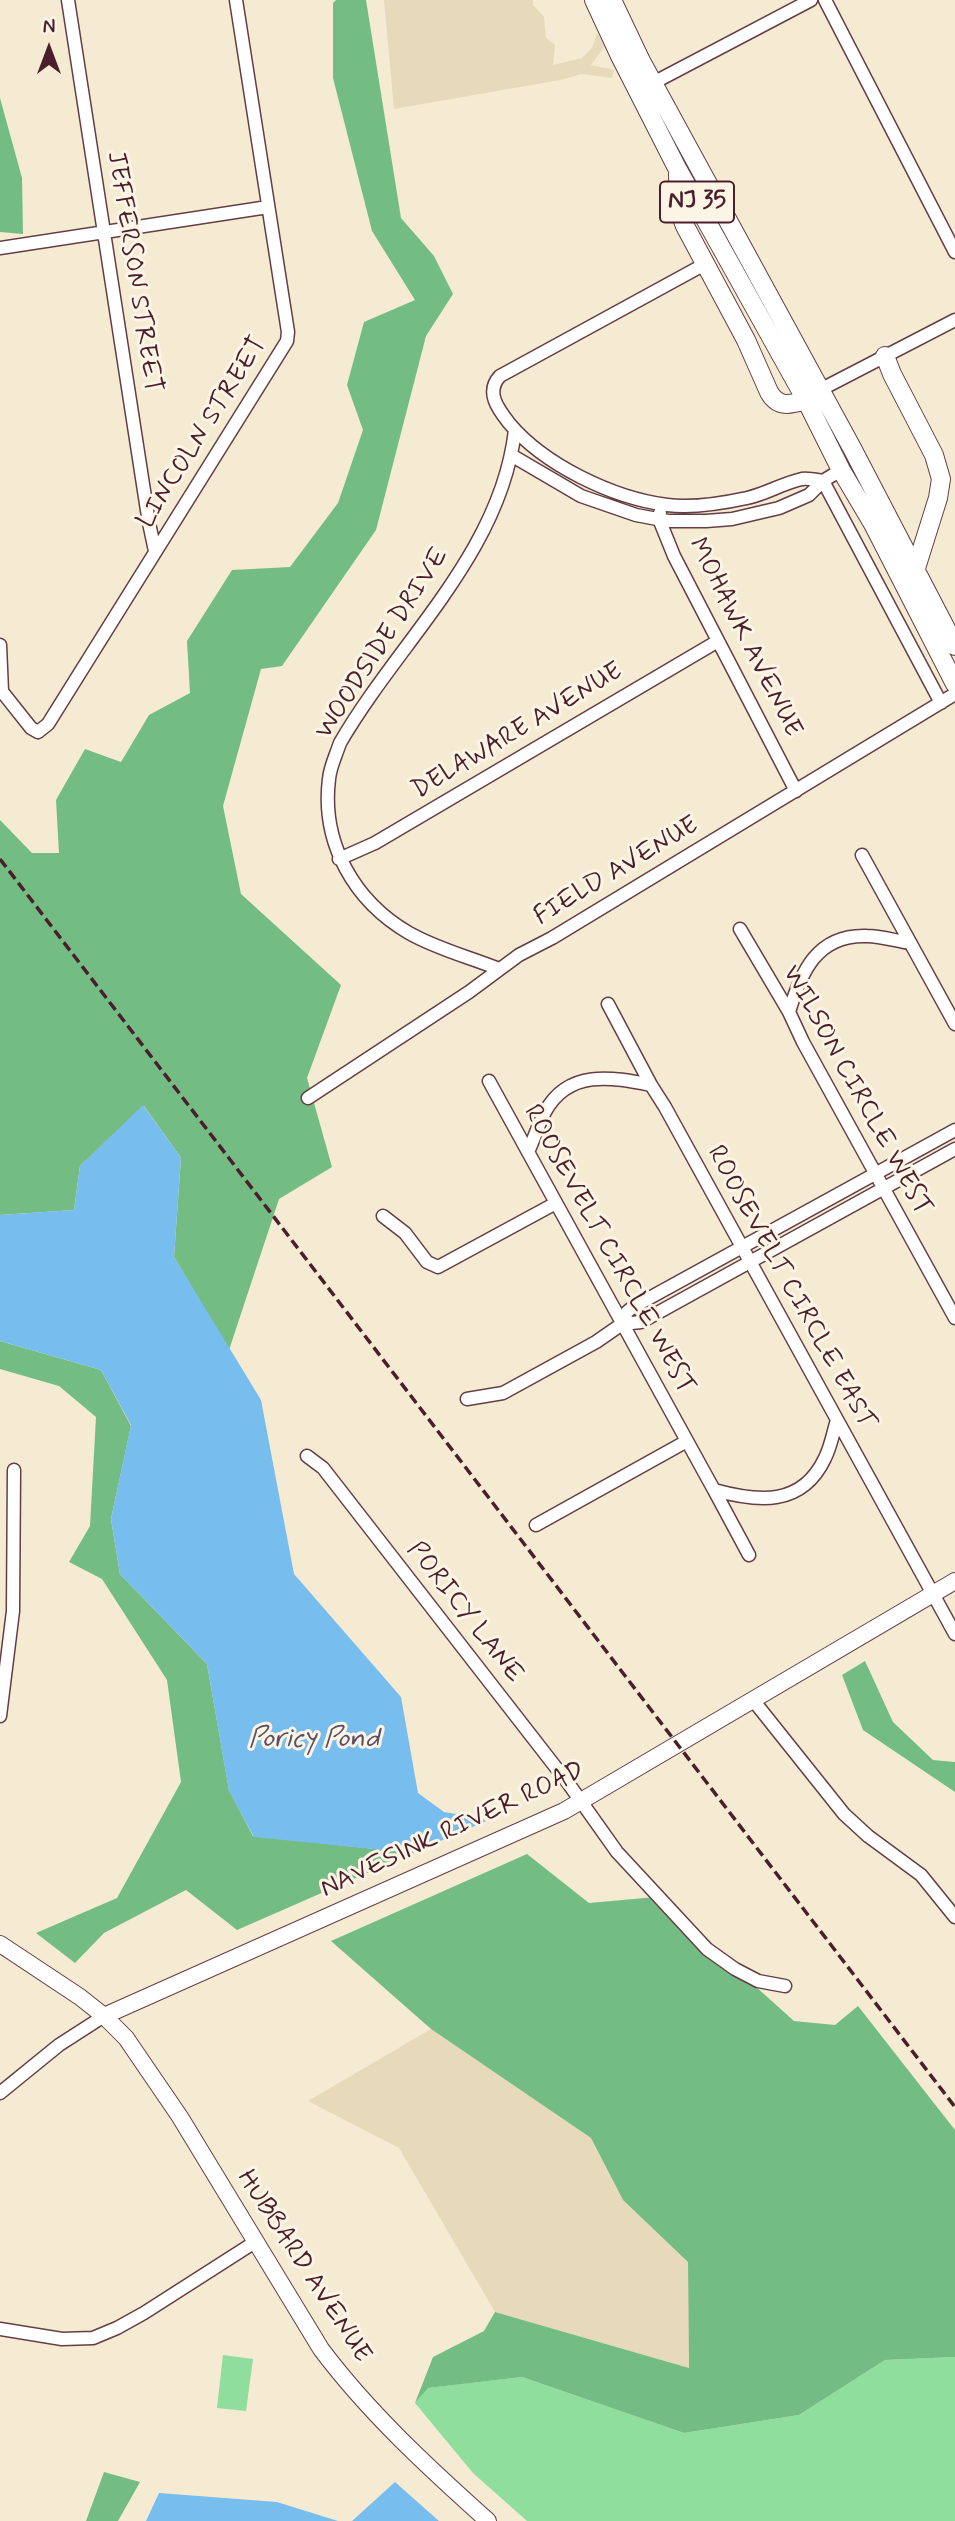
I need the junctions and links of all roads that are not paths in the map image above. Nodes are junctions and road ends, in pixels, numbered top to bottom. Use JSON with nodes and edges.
{"nodes":[{"id":1,"x":68,"y":0,"type":"edge"},
{"id":2,"x":236,"y":0,"type":"edge"},
{"id":3,"x":594,"y":0,"type":"edge"},
{"id":4,"x":612,"y":0,"type":"edge"},
{"id":5,"x":811,"y":0,"type":"edge"},
{"id":6,"x":825,"y":0,"type":"edge"},
{"id":7,"x":653,"y":83,"type":"junction"},
{"id":8,"x":678,"y":170,"type":"junction"},
{"id":9,"x":268,"y":207,"type":"junction"},
{"id":10,"x":104,"y":233,"type":"junction"},
{"id":11,"x":0,"y":248,"type":"edge"},
{"id":12,"x":955,"y":253,"type":"edge"},
{"id":13,"x":705,"y":264,"type":"junction"},
{"id":14,"x":955,"y":320,"type":"edge"},
{"id":15,"x":885,"y":356,"type":"junction"},
{"id":16,"x":813,"y":394,"type":"junction"},
{"id":17,"x":515,"y":429,"type":"junction"},
{"id":18,"x":511,"y":455,"type":"junction"},
{"id":19,"x":841,"y":470,"type":"junction"},
{"id":20,"x":823,"y":481,"type":"junction"},
{"id":21,"x":661,"y":503,"type":"junction"},
{"id":22,"x":659,"y":519,"type":"junction"},
{"id":23,"x":155,"y":551,"type":"junction"},
{"id":24,"x":916,"y":568,"type":"junction"},
{"id":25,"x":718,"y":640,"type":"junction"},
{"id":26,"x":0,"y":645,"type":"edge"},
{"id":27,"x":955,"y":646,"type":"edge"},
{"id":28,"x":955,"y":684,"type":"edge"},
{"id":29,"x":1,"y":690,"type":"edge"},
{"id":30,"x":955,"y":694,"type":"edge"},
{"id":31,"x":941,"y":703,"type":"junction"},
{"id":32,"x":796,"y":791,"type":"junction"},
{"id":33,"x":862,"y":855,"type":"dead end"},
{"id":34,"x":339,"y":859,"type":"junction"},
{"id":35,"x":740,"y":929,"type":"dead end"},
{"id":36,"x":910,"y":943,"type":"junction"},
{"id":37,"x":499,"y":969,"type":"junction"},
{"id":38,"x":608,"y":1004,"type":"dead end"},
{"id":39,"x":789,"y":1012,"type":"junction"},
{"id":40,"x":955,"y":1024,"type":"edge"},
{"id":41,"x":489,"y":1081,"type":"dead end"},
{"id":42,"x":651,"y":1085,"type":"junction"},
{"id":43,"x":308,"y":1098,"type":"dead end"},
{"id":44,"x":955,"y":1130,"type":"edge"},
{"id":45,"x":955,"y":1149,"type":"edge"},
{"id":46,"x":528,"y":1152,"type":"junction"},
{"id":47,"x":875,"y":1174,"type":"junction"},
{"id":48,"x":883,"y":1188,"type":"junction"},
{"id":49,"x":556,"y":1203,"type":"junction"},
{"id":50,"x":383,"y":1216,"type":"dead end"},
{"id":51,"x":743,"y":1247,"type":"junction"},
{"id":52,"x":750,"y":1261,"type":"junction"},
{"id":53,"x":953,"y":1315,"type":"edge"},
{"id":54,"x":622,"y":1324,"type":"junction"},
{"id":55,"x":467,"y":1399,"type":"dead end"},
{"id":56,"x":837,"y":1420,"type":"junction"},
{"id":57,"x":687,"y":1441,"type":"junction"},
{"id":58,"x":307,"y":1457,"type":"dead end"},
{"id":59,"x":14,"y":1470,"type":"dead end"},
{"id":60,"x":714,"y":1490,"type":"junction"},
{"id":61,"x":536,"y":1525,"type":"dead end"},
{"id":62,"x":749,"y":1556,"type":"dead end"},
{"id":63,"x":955,"y":1581,"type":"edge"},
{"id":64,"x":933,"y":1594,"type":"junction"},
{"id":65,"x":955,"y":1634,"type":"edge"},
{"id":66,"x":753,"y":1700,"type":"junction"},
{"id":67,"x":0,"y":1716,"type":"edge"},
{"id":68,"x":581,"y":1801,"type":"junction"},
{"id":69,"x":955,"y":1917,"type":"edge"},
{"id":70,"x":0,"y":1944,"type":"edge"},
{"id":71,"x":785,"y":1986,"type":"dead end"},
{"id":72,"x":104,"y":2016,"type":"junction"},
{"id":73,"x":0,"y":2093,"type":"edge"},
{"id":74,"x":255,"y":2242,"type":"junction"},
{"id":75,"x":0,"y":2329,"type":"edge"},
{"id":76,"x":488,"y":2521,"type":"edge"}],
"edges":[{"from":1,"to":10,"type":"street","name":"JEFFERSON STREET"},
{"from":2,"to":9,"type":"street","name":"LINCOLN STREET"},
{"from":3,"to":8,"type":"highway","number":"NJ 35"},
{"from":4,"to":7,"type":"highway","number":"NJ 35"},
{"from":5,"to":7,"type":"street"},
{"from":6,"to":12,"type":"street"},
{"from":7,"to":16,"type":"highway","number":"NJ 35"},
{"from":8,"to":13,"type":"highway"},
{"from":8,"to":16,"type":"highway","number":"NJ 35"},
{"from":9,"to":10,"type":"street"},
{"from":9,"to":23,"type":"street","name":"LINCOLN STREET"},
{"from":10,"to":11,"type":"street"},
{"from":10,"to":23,"type":"street","name":"JEFFERSON STREET"},
{"from":13,"to":16,"type":"highway"},
{"from":13,"to":17,"type":"street"},
{"from":14,"to":15,"type":"street"},
{"from":15,"to":16,"type":"street"},
{"from":15,"to":24,"type":"highway"},
{"from":16,"to":19,"type":"highway","number":"NJ 35"},
{"from":16,"to":24,"type":"highway","number":"NJ 35"},
{"from":17,"to":18,"type":"street","name":"WOODSIDE DRIVE"},
{"from":17,"to":21,"type":"street"},
{"from":18,"to":22,"type":"street"},
{"from":18,"to":34,"type":"street","name":"WOODSIDE DRIVE"},
{"from":19,"to":20,"type":"street"},
{"from":19,"to":28,"type":"highway","number":"NJ 35"},
{"from":20,"to":21,"type":"street"},
{"from":20,"to":22,"type":"street"},
{"from":20,"to":31,"type":"street"},
{"from":21,"to":22,"type":"street","name":"MOHAWK AVENUE"},
{"from":22,"to":25,"type":"street","name":"MOHAWK AVENUE"},
{"from":23,"to":29,"type":"street","name":"LINCOLN STREET"},
{"from":24,"to":27,"type":"highway","number":"NJ 35"},
{"from":25,"to":32,"type":"street","name":"MOHAWK AVENUE"},
{"from":25,"to":34,"type":"street","name":"DELAWARE AVENUE"},
{"from":26,"to":29,"type":"street"},
{"from":30,"to":31,"type":"street","name":"FIELD AVENUE"},
{"from":31,"to":32,"type":"street","name":"FIELD AVENUE"},
{"from":32,"to":37,"type":"street","name":"FIELD AVENUE"},
{"from":33,"to":36,"type":"street"},
{"from":34,"to":37,"type":"street","name":"WOODSIDE DRIVE"},
{"from":35,"to":39,"type":"street","name":"WILSON CIRCLE WEST"},
{"from":36,"to":39,"type":"street"},
{"from":36,"to":40,"type":"street"},
{"from":37,"to":43,"type":"street","name":"FIELD AVENUE"},
{"from":38,"to":42,"type":"street","name":"ROOSEVELT CIRCLE EAST"},
{"from":39,"to":47,"type":"street","name":"WILSON CIRCLE WEST"},
{"from":41,"to":46,"type":"street","name":"ROOSEVELT CIRCLE WEST"},
{"from":42,"to":46,"type":"street"},
{"from":42,"to":51,"type":"street","name":"ROOSEVELT CIRCLE EAST"},
{"from":44,"to":47,"type":"street"},
{"from":45,"to":48,"type":"street"},
{"from":46,"to":49,"type":"street","name":"ROOSEVELT CIRCLE WEST"},
{"from":47,"to":48,"type":"street","name":"WILSON CIRCLE WEST"},
{"from":47,"to":51,"type":"street"},
{"from":48,"to":52,"type":"street"},
{"from":48,"to":53,"type":"street","name":"WILSON CIRCLE WEST"},
{"from":49,"to":50,"type":"street"},
{"from":49,"to":54,"type":"street","name":"ROOSEVELT CIRCLE WEST"},
{"from":51,"to":52,"type":"street","name":"ROOSEVELT CIRCLE EAST"},
{"from":51,"to":54,"type":"street"},
{"from":52,"to":54,"type":"street"},
{"from":52,"to":56,"type":"street","name":"ROOSEVELT CIRCLE EAST"},
{"from":54,"to":55,"type":"street"},
{"from":54,"to":57,"type":"street","name":"ROOSEVELT CIRCLE WEST"},
{"from":56,"to":60,"type":"street"},
{"from":56,"to":64,"type":"street","name":"ROOSEVELT CIRCLE EAST"},
{"from":57,"to":60,"type":"street","name":"ROOSEVELT CIRCLE WEST"},
{"from":57,"to":61,"type":"street"},
{"from":58,"to":68,"type":"street","name":"PORICY LANE"},
{"from":59,"to":67,"type":"street"},
{"from":60,"to":62,"type":"street"},
{"from":63,"to":64,"type":"main road","name":"NAVESINK RIVER ROAD"},
{"from":64,"to":65,"type":"street","name":"ROOSEVELT CIRCLE EAST"},
{"from":64,"to":66,"type":"main road","name":"NAVESINK RIVER ROAD"},
{"from":66,"to":68,"type":"main road","name":"NAVESINK RIVER ROAD"},
{"from":66,"to":69,"type":"street"},
{"from":68,"to":71,"type":"street","name":"PORICY LANE"},
{"from":68,"to":72,"type":"main road","name":"NAVESINK RIVER ROAD"},
{"from":70,"to":72,"type":"main road","name":"HUBBARD AVENUE"},
{"from":72,"to":73,"type":"street"},
{"from":72,"to":74,"type":"main road","name":"HUBBARD AVENUE"},
{"from":74,"to":75,"type":"street"},
{"from":74,"to":76,"type":"main road","name":"HUBBARD AVENUE"}]}
